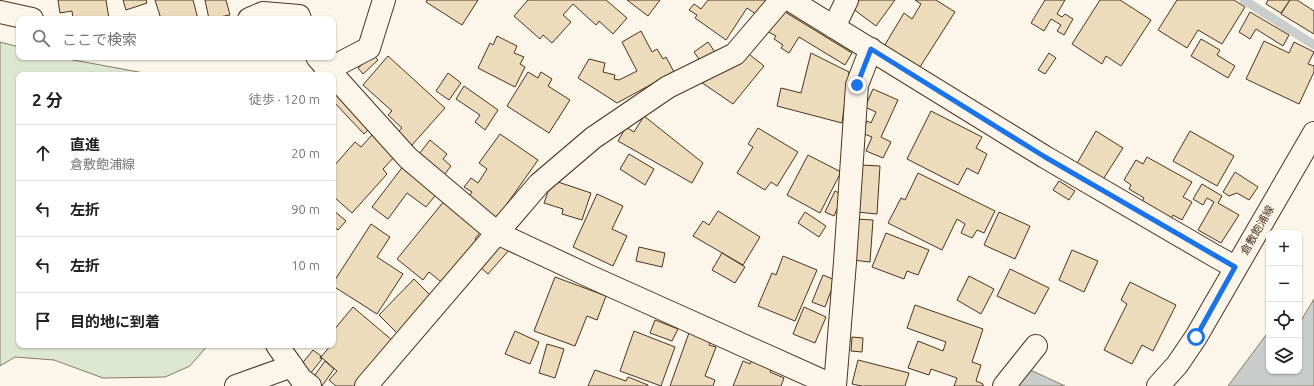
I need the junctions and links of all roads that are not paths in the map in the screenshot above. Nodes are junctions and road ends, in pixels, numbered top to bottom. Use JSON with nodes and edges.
{"nodes":[{"id":1,"x":384,"y":0,"type":"edge"},
{"id":2,"x":781,"y":0,"type":"edge"},
{"id":3,"x":790,"y":0,"type":"edge"},
{"id":4,"x":847,"y":0,"type":"edge"},
{"id":5,"x":0,"y":12,"type":"edge"},
{"id":6,"x":18,"y":16,"type":"edge"},
{"id":7,"x":256,"y":16,"type":"edge"},
{"id":8,"x":299,"y":16,"type":"edge"},
{"id":9,"x":834,"y":27,"type":"junction"},
{"id":10,"x":871,"y":49,"type":"junction"},
{"id":11,"x":324,"y":67,"type":"edge"},
{"id":12,"x":336,"y":80,"type":"edge"},
{"id":13,"x":1314,"y":133,"type":"edge"},
{"id":14,"x":497,"y":233,"type":"junction"},
{"id":15,"x":1235,"y":267,"type":"junction"},
{"id":16,"x":1036,"y":346,"type":"dead end"},
{"id":17,"x":279,"y":348,"type":"edge"},
{"id":18,"x":292,"y":366,"type":"junction"},
{"id":19,"x":236,"y":386,"type":"edge"},
{"id":20,"x":310,"y":386,"type":"edge"},
{"id":21,"x":366,"y":386,"type":"edge"},
{"id":22,"x":834,"y":386,"type":"edge"},
{"id":23,"x":1004,"y":386,"type":"edge"},
{"id":24,"x":1158,"y":386,"type":"edge"}],
"edges":[{"from":1,"to":11,"type":"street"},
{"from":2,"to":14,"type":"street"},
{"from":3,"to":9,"type":"street"},
{"from":4,"to":9,"type":"street"},
{"from":5,"to":6,"type":"street"},
{"from":7,"to":8,"type":"street"},
{"from":9,"to":10,"type":"street"},
{"from":10,"to":15,"type":"street"},
{"from":10,"to":22,"type":"street"},
{"from":12,"to":14,"type":"street"},
{"from":13,"to":15,"type":"street","name":"倉敷飽浦線"},
{"from":14,"to":21,"type":"street"},
{"from":14,"to":22,"type":"street"},
{"from":15,"to":24,"type":"street","name":"倉敷飽浦線"},
{"from":16,"to":23,"type":"street"},
{"from":17,"to":18,"type":"street"},
{"from":18,"to":19,"type":"street"},
{"from":18,"to":20,"type":"street"}]}
